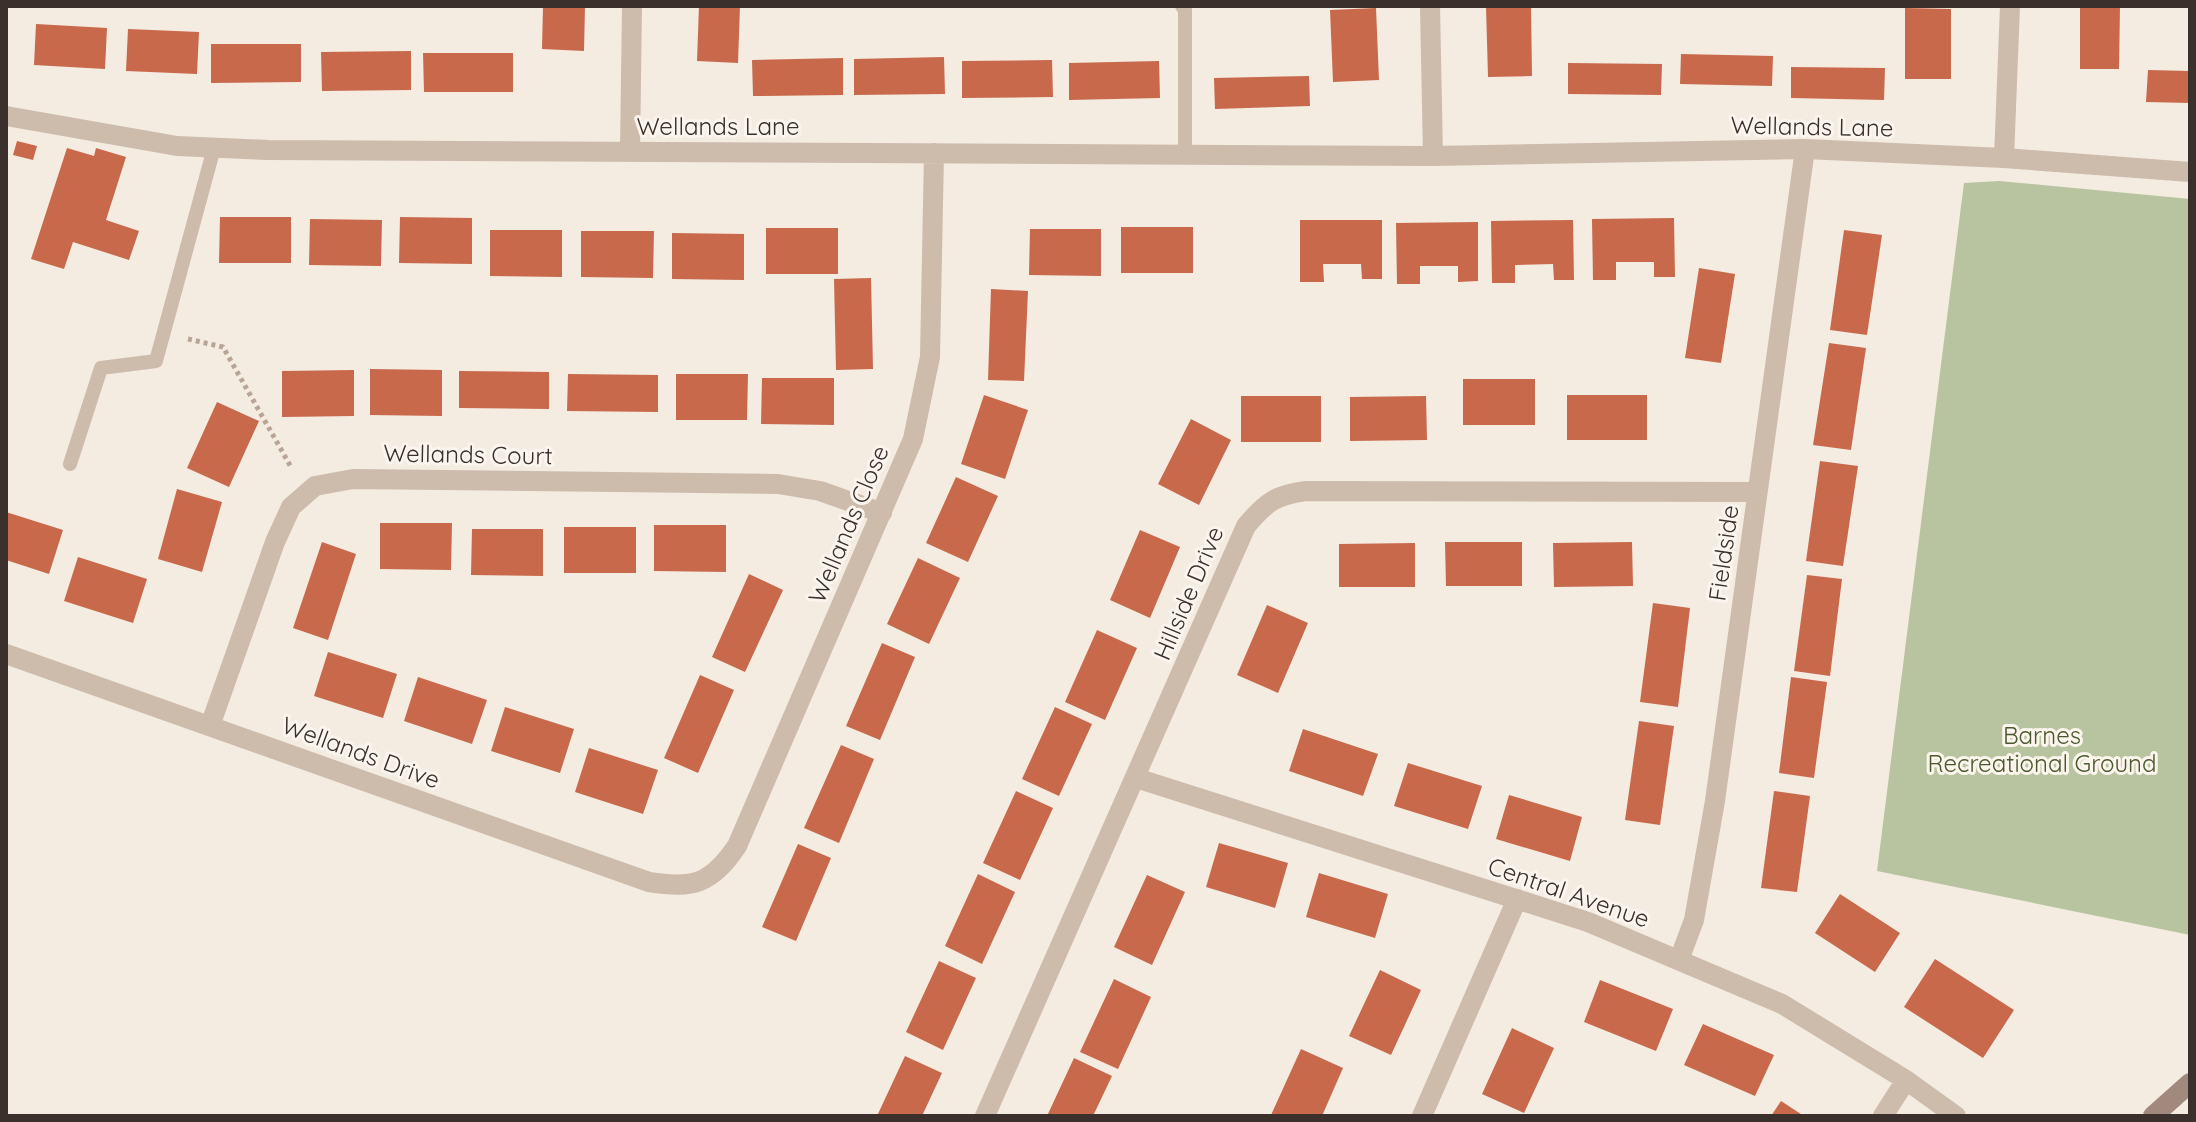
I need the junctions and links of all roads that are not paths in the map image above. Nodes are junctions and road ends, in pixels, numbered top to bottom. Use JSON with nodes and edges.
{"nodes":[{"id":1,"x":632,"y":6,"type":"edge"},
{"id":2,"x":1182,"y":6,"type":"edge"},
{"id":3,"x":1430,"y":6,"type":"edge"},
{"id":4,"x":2010,"y":6,"type":"edge"},
{"id":5,"x":6,"y":116,"type":"edge"},
{"id":6,"x":214,"y":148,"type":"junction"},
{"id":7,"x":1805,"y":149,"type":"junction"},
{"id":8,"x":630,"y":152,"type":"junction"},
{"id":9,"x":934,"y":153,"type":"junction"},
{"id":10,"x":1185,"y":155,"type":"junction"},
{"id":11,"x":1433,"y":156,"type":"junction"},
{"id":12,"x":2004,"y":158,"type":"junction"},
{"id":13,"x":2190,"y":172,"type":"edge"},
{"id":14,"x":70,"y":464,"type":"dead end"},
{"id":15,"x":1757,"y":492,"type":"junction"},
{"id":16,"x":882,"y":513,"type":"junction"},
{"id":17,"x":6,"y":654,"type":"edge"},
{"id":18,"x":210,"y":726,"type":"junction"},
{"id":19,"x":1136,"y":778,"type":"junction"},
{"id":20,"x":701,"y":881,"type":"joint"},
{"id":21,"x":1517,"y":899,"type":"junction"},
{"id":22,"x":1679,"y":960,"type":"junction"},
{"id":23,"x":1906,"y":1080,"type":"junction"},
{"id":24,"x":2190,"y":1083,"type":"edge"},
{"id":25,"x":985,"y":1116,"type":"edge"},
{"id":26,"x":1422,"y":1116,"type":"edge"},
{"id":27,"x":1883,"y":1116,"type":"edge"},
{"id":28,"x":1956,"y":1116,"type":"edge"},
{"id":29,"x":2153,"y":1116,"type":"edge"}],
"edges":[{"from":1,"to":8,"type":"street"},
{"from":2,"to":10,"type":"lane"},
{"from":3,"to":11,"type":"street"},
{"from":4,"to":12,"type":"street"},
{"from":5,"to":6,"type":"street","name":"Wellands Lane"},
{"from":6,"to":8,"type":"street","name":"Wellands Lane"},
{"from":6,"to":14,"type":"lane"},
{"from":7,"to":11,"type":"street","name":"Wellands Lane"},
{"from":7,"to":12,"type":"street","name":"Wellands Lane"},
{"from":7,"to":15,"type":"street","name":"Fieldside"},
{"from":8,"to":9,"type":"street","name":"Wellands Lane"},
{"from":9,"to":10,"type":"street","name":"Wellands Lane"},
{"from":9,"to":16,"type":"street","name":"Wellands Close"},
{"from":10,"to":11,"type":"street","name":"Wellands Lane"},
{"from":12,"to":13,"type":"street","name":"Wellands Lane"},
{"from":15,"to":19,"type":"street","name":"Hillside Drive"},
{"from":15,"to":22,"type":"street","name":"Fieldside"},
{"from":16,"to":18,"type":"street","name":"Wellands Court"},
{"from":16,"to":20,"type":"street","name":"Wellands Close"},
{"from":17,"to":18,"type":"street","name":"Wellands Drive"},
{"from":18,"to":20,"type":"street","name":"Wellands Drive"},
{"from":19,"to":21,"type":"street","name":"Central Avenue"},
{"from":19,"to":25,"type":"street","name":"Hillside Drive"},
{"from":21,"to":22,"type":"street","name":"Central Avenue"},
{"from":21,"to":26,"type":"street"},
{"from":22,"to":23,"type":"street","name":"Central Avenue"},
{"from":23,"to":27,"type":"street"},
{"from":23,"to":28,"type":"street","name":"Central Avenue"},
{"from":24,"to":29,"type":"street"}]}
